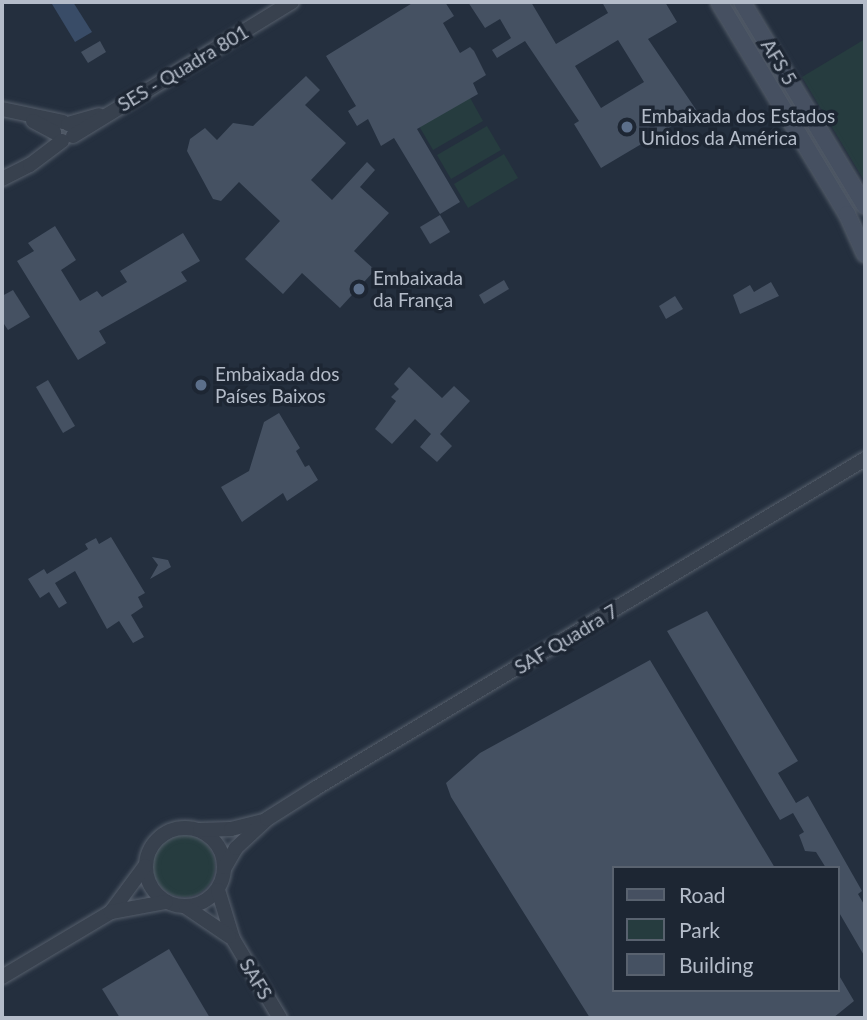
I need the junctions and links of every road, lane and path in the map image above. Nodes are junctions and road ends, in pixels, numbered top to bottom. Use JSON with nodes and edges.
{"nodes":[{"id":1,"x":292,"y":2,"type":"edge"},
{"id":2,"x":719,"y":2,"type":"edge"},
{"id":3,"x":742,"y":2,"type":"edge"},
{"id":4,"x":7,"y":110,"type":"edge"},
{"id":5,"x":63,"y":132,"type":"junction"},
{"id":6,"x":2,"y":179,"type":"edge"},
{"id":7,"x":865,"y":206,"type":"edge"},
{"id":8,"x":865,"y":254,"type":"edge"},
{"id":9,"x":865,"y":459,"type":"edge"},
{"id":10,"x":267,"y":819,"type":"junction"},
{"id":11,"x":197,"y":830,"type":"junction"},
{"id":12,"x":145,"y":866,"type":"junction"},
{"id":13,"x":225,"y":867,"type":"junction"},
{"id":14,"x":218,"y":890,"type":"junction"},
{"id":15,"x":166,"y":902,"type":"junction"},
{"id":16,"x":186,"y":907,"type":"junction"},
{"id":17,"x":111,"y":912,"type":"junction"},
{"id":18,"x":233,"y":939,"type":"junction"},
{"id":19,"x":2,"y":977,"type":"edge"},
{"id":20,"x":280,"y":1018,"type":"edge"}],
"edges":[{"from":1,"to":5,"type":"street","name":"SES - Quadra 801"},
{"from":2,"to":8,"type":"main road","name":"AFS 5"},
{"from":3,"to":7,"type":"main road","name":"AFS 5"},
{"from":4,"to":5,"type":"street"},
{"from":5,"to":6,"type":"street","name":"SES - Quadra 801"},
{"from":9,"to":10,"type":"street","name":"SAF Quadra 7"},
{"from":10,"to":11,"type":"street","name":"SAF Quadra 7"},
{"from":10,"to":13,"type":"street","name":"SAF Quadra 7"},
{"from":11,"to":12,"type":"street"},
{"from":11,"to":13,"type":"street"},
{"from":12,"to":15,"type":"street"},
{"from":12,"to":17,"type":"street"},
{"from":13,"to":14,"type":"street"},
{"from":14,"to":16,"type":"street"},
{"from":14,"to":18,"type":"street","name":"SAFS"},
{"from":15,"to":16,"type":"street"},
{"from":15,"to":17,"type":"street"},
{"from":16,"to":18,"type":"street","name":"SAFS"},
{"from":17,"to":19,"type":"street"},
{"from":18,"to":20,"type":"street","name":"SAFS"}]}
